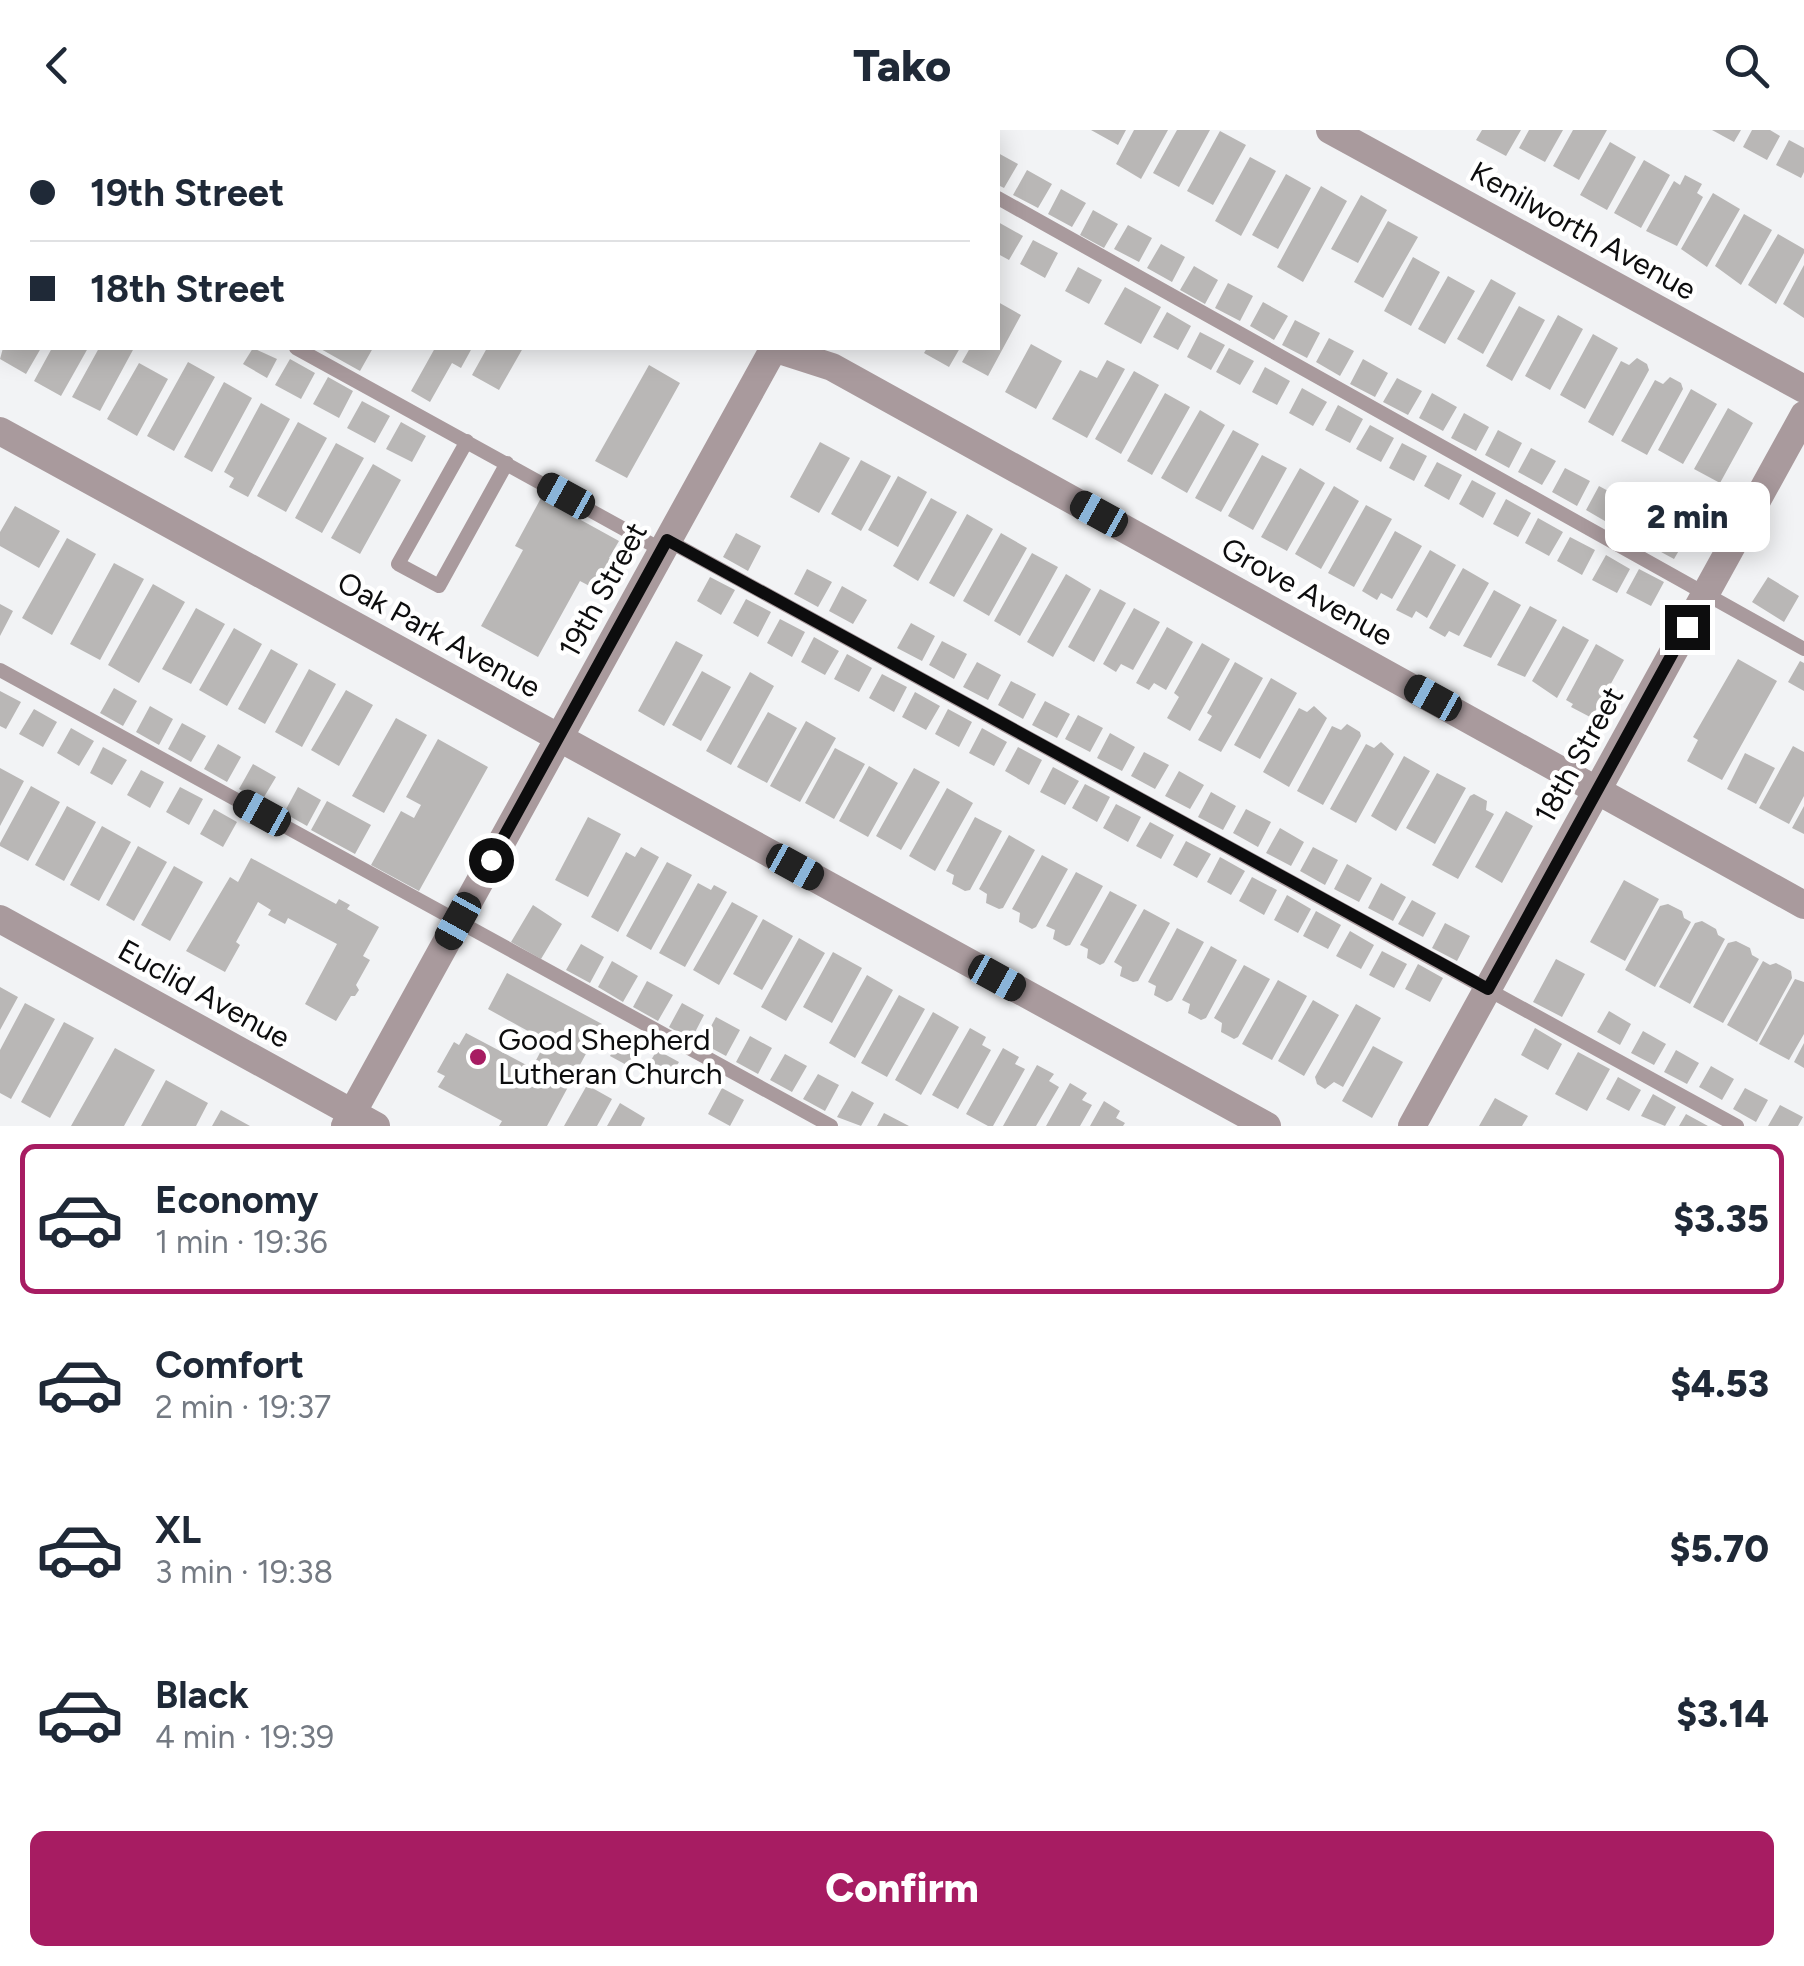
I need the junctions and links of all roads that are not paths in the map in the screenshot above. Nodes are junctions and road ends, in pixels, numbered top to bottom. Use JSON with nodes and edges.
{"nodes":[{"id":1,"x":1330,"y":130,"type":"edge"},
{"id":2,"x":1000,"y":199,"type":"edge"},
{"id":3,"x":300,"y":350,"type":"edge"},
{"id":4,"x":772,"y":350,"type":"edge"},
{"id":5,"x":780,"y":350,"type":"edge"},
{"id":6,"x":1804,"y":389,"type":"edge"},
{"id":7,"x":1804,"y":415,"type":"edge"},
{"id":8,"x":0,"y":431,"type":"edge"},
{"id":9,"x":467,"y":441,"type":"junction"},
{"id":10,"x":507,"y":463,"type":"junction"},
{"id":11,"x":665,"y":545,"type":"junction"},
{"id":12,"x":1705,"y":594,"type":"junction"},
{"id":13,"x":1804,"y":649,"type":"edge"},
{"id":14,"x":0,"y":670,"type":"edge"},
{"id":15,"x":558,"y":738,"type":"junction"},
{"id":16,"x":1598,"y":789,"type":"junction"},
{"id":17,"x":1804,"y":905,"type":"edge"},
{"id":18,"x":0,"y":919,"type":"edge"},
{"id":19,"x":458,"y":921,"type":"junction"},
{"id":20,"x":1488,"y":989,"type":"junction"},
{"id":21,"x":358,"y":1122,"type":"edge"},
{"id":22,"x":832,"y":1126,"type":"edge"},
{"id":23,"x":1267,"y":1126,"type":"edge"},
{"id":24,"x":1412,"y":1126,"type":"edge"},
{"id":25,"x":1738,"y":1126,"type":"edge"}],
"edges":[{"from":1,"to":6,"type":"street","name":"Kenilworth Avenue"},
{"from":2,"to":12,"type":"lane"},
{"from":3,"to":9,"type":"lane"},
{"from":4,"to":11,"type":"street","name":"19th Street"},
{"from":5,"to":16,"type":"street","name":"Grove Avenue"},
{"from":7,"to":12,"type":"street","name":"18th Street"},
{"from":8,"to":15,"type":"street","name":"Oak Park Avenue"},
{"from":9,"to":10,"type":"lane"},
{"from":9,"to":10,"type":"lane"},
{"from":10,"to":11,"type":"lane"},
{"from":11,"to":15,"type":"street","name":"19th Street"},
{"from":11,"to":20,"type":"lane"},
{"from":12,"to":13,"type":"lane"},
{"from":12,"to":16,"type":"street","name":"18th Street"},
{"from":14,"to":19,"type":"lane"},
{"from":15,"to":19,"type":"street","name":"19th Street"},
{"from":15,"to":23,"type":"street","name":"Oak Park Avenue"},
{"from":16,"to":17,"type":"street","name":"Grove Avenue"},
{"from":16,"to":20,"type":"street","name":"18th Street"},
{"from":18,"to":21,"type":"street","name":"Euclid Avenue"},
{"from":19,"to":21,"type":"street","name":"19th Street"},
{"from":19,"to":22,"type":"lane"},
{"from":20,"to":24,"type":"street","name":"18th Street"},
{"from":20,"to":25,"type":"lane"}]}
